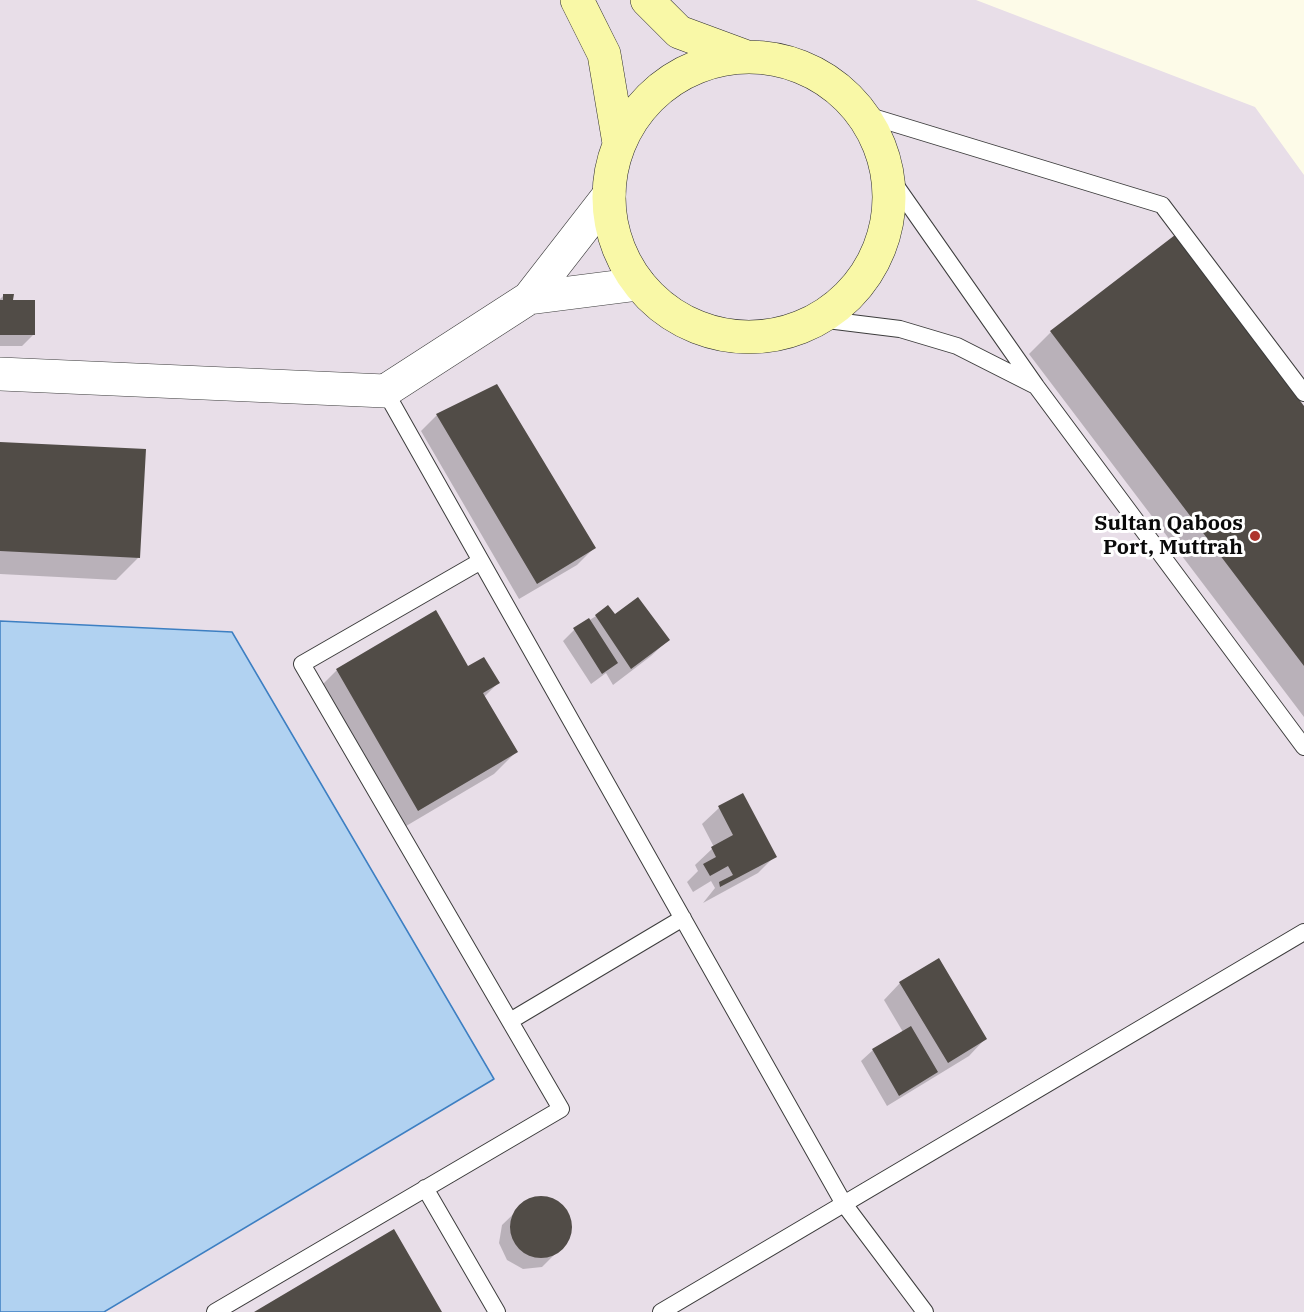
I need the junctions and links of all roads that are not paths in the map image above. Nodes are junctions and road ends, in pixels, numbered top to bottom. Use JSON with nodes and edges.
{"nodes":[{"id":1,"x":577,"y":0,"type":"edge"},
{"id":2,"x":647,"y":0,"type":"edge"},
{"id":3,"x":748,"y":58,"type":"junction"},
{"id":4,"x":863,"y":114,"type":"junction"},
{"id":5,"x":619,"y":143,"type":"junction"},
{"id":6,"x":887,"y":173,"type":"junction"},
{"id":7,"x":609,"y":195,"type":"junction"},
{"id":8,"x":639,"y":284,"type":"junction"},
{"id":9,"x":529,"y":298,"type":"junction"},
{"id":10,"x":819,"y":318,"type":"junction"},
{"id":11,"x":0,"y":374,"type":"edge"},
{"id":12,"x":1036,"y":386,"type":"junction"},
{"id":13,"x":386,"y":391,"type":"junction"},
{"id":14,"x":1304,"y":393,"type":"edge"},
{"id":15,"x":481,"y":561,"type":"junction"},
{"id":16,"x":1304,"y":747,"type":"edge"},
{"id":17,"x":683,"y":918,"type":"junction"},
{"id":18,"x":1304,"y":932,"type":"edge"},
{"id":19,"x":510,"y":1021,"type":"junction"},
{"id":20,"x":425,"y":1188,"type":"junction"},
{"id":21,"x":844,"y":1204,"type":"junction"},
{"id":22,"x":215,"y":1312,"type":"edge"},
{"id":23,"x":497,"y":1312,"type":"edge"},
{"id":24,"x":661,"y":1312,"type":"edge"},
{"id":25,"x":925,"y":1312,"type":"edge"}],
"edges":[{"from":1,"to":5,"type":"street"},
{"from":2,"to":3,"type":"street"},
{"from":3,"to":4,"type":"street"},
{"from":3,"to":5,"type":"street"},
{"from":4,"to":6,"type":"street"},
{"from":4,"to":14,"type":"lane"},
{"from":5,"to":7,"type":"street"},
{"from":6,"to":10,"type":"street"},
{"from":6,"to":12,"type":"lane"},
{"from":7,"to":8,"type":"street"},
{"from":7,"to":9,"type":"street"},
{"from":8,"to":9,"type":"street"},
{"from":8,"to":10,"type":"street"},
{"from":9,"to":13,"type":"street"},
{"from":10,"to":12,"type":"lane"},
{"from":11,"to":13,"type":"street"},
{"from":12,"to":16,"type":"lane"},
{"from":13,"to":15,"type":"lane"},
{"from":15,"to":17,"type":"lane"},
{"from":15,"to":19,"type":"lane"},
{"from":17,"to":19,"type":"lane"},
{"from":17,"to":21,"type":"lane"},
{"from":18,"to":21,"type":"lane"},
{"from":19,"to":20,"type":"lane"},
{"from":20,"to":22,"type":"lane"},
{"from":20,"to":23,"type":"lane"},
{"from":21,"to":24,"type":"lane"},
{"from":21,"to":25,"type":"lane"}]}
